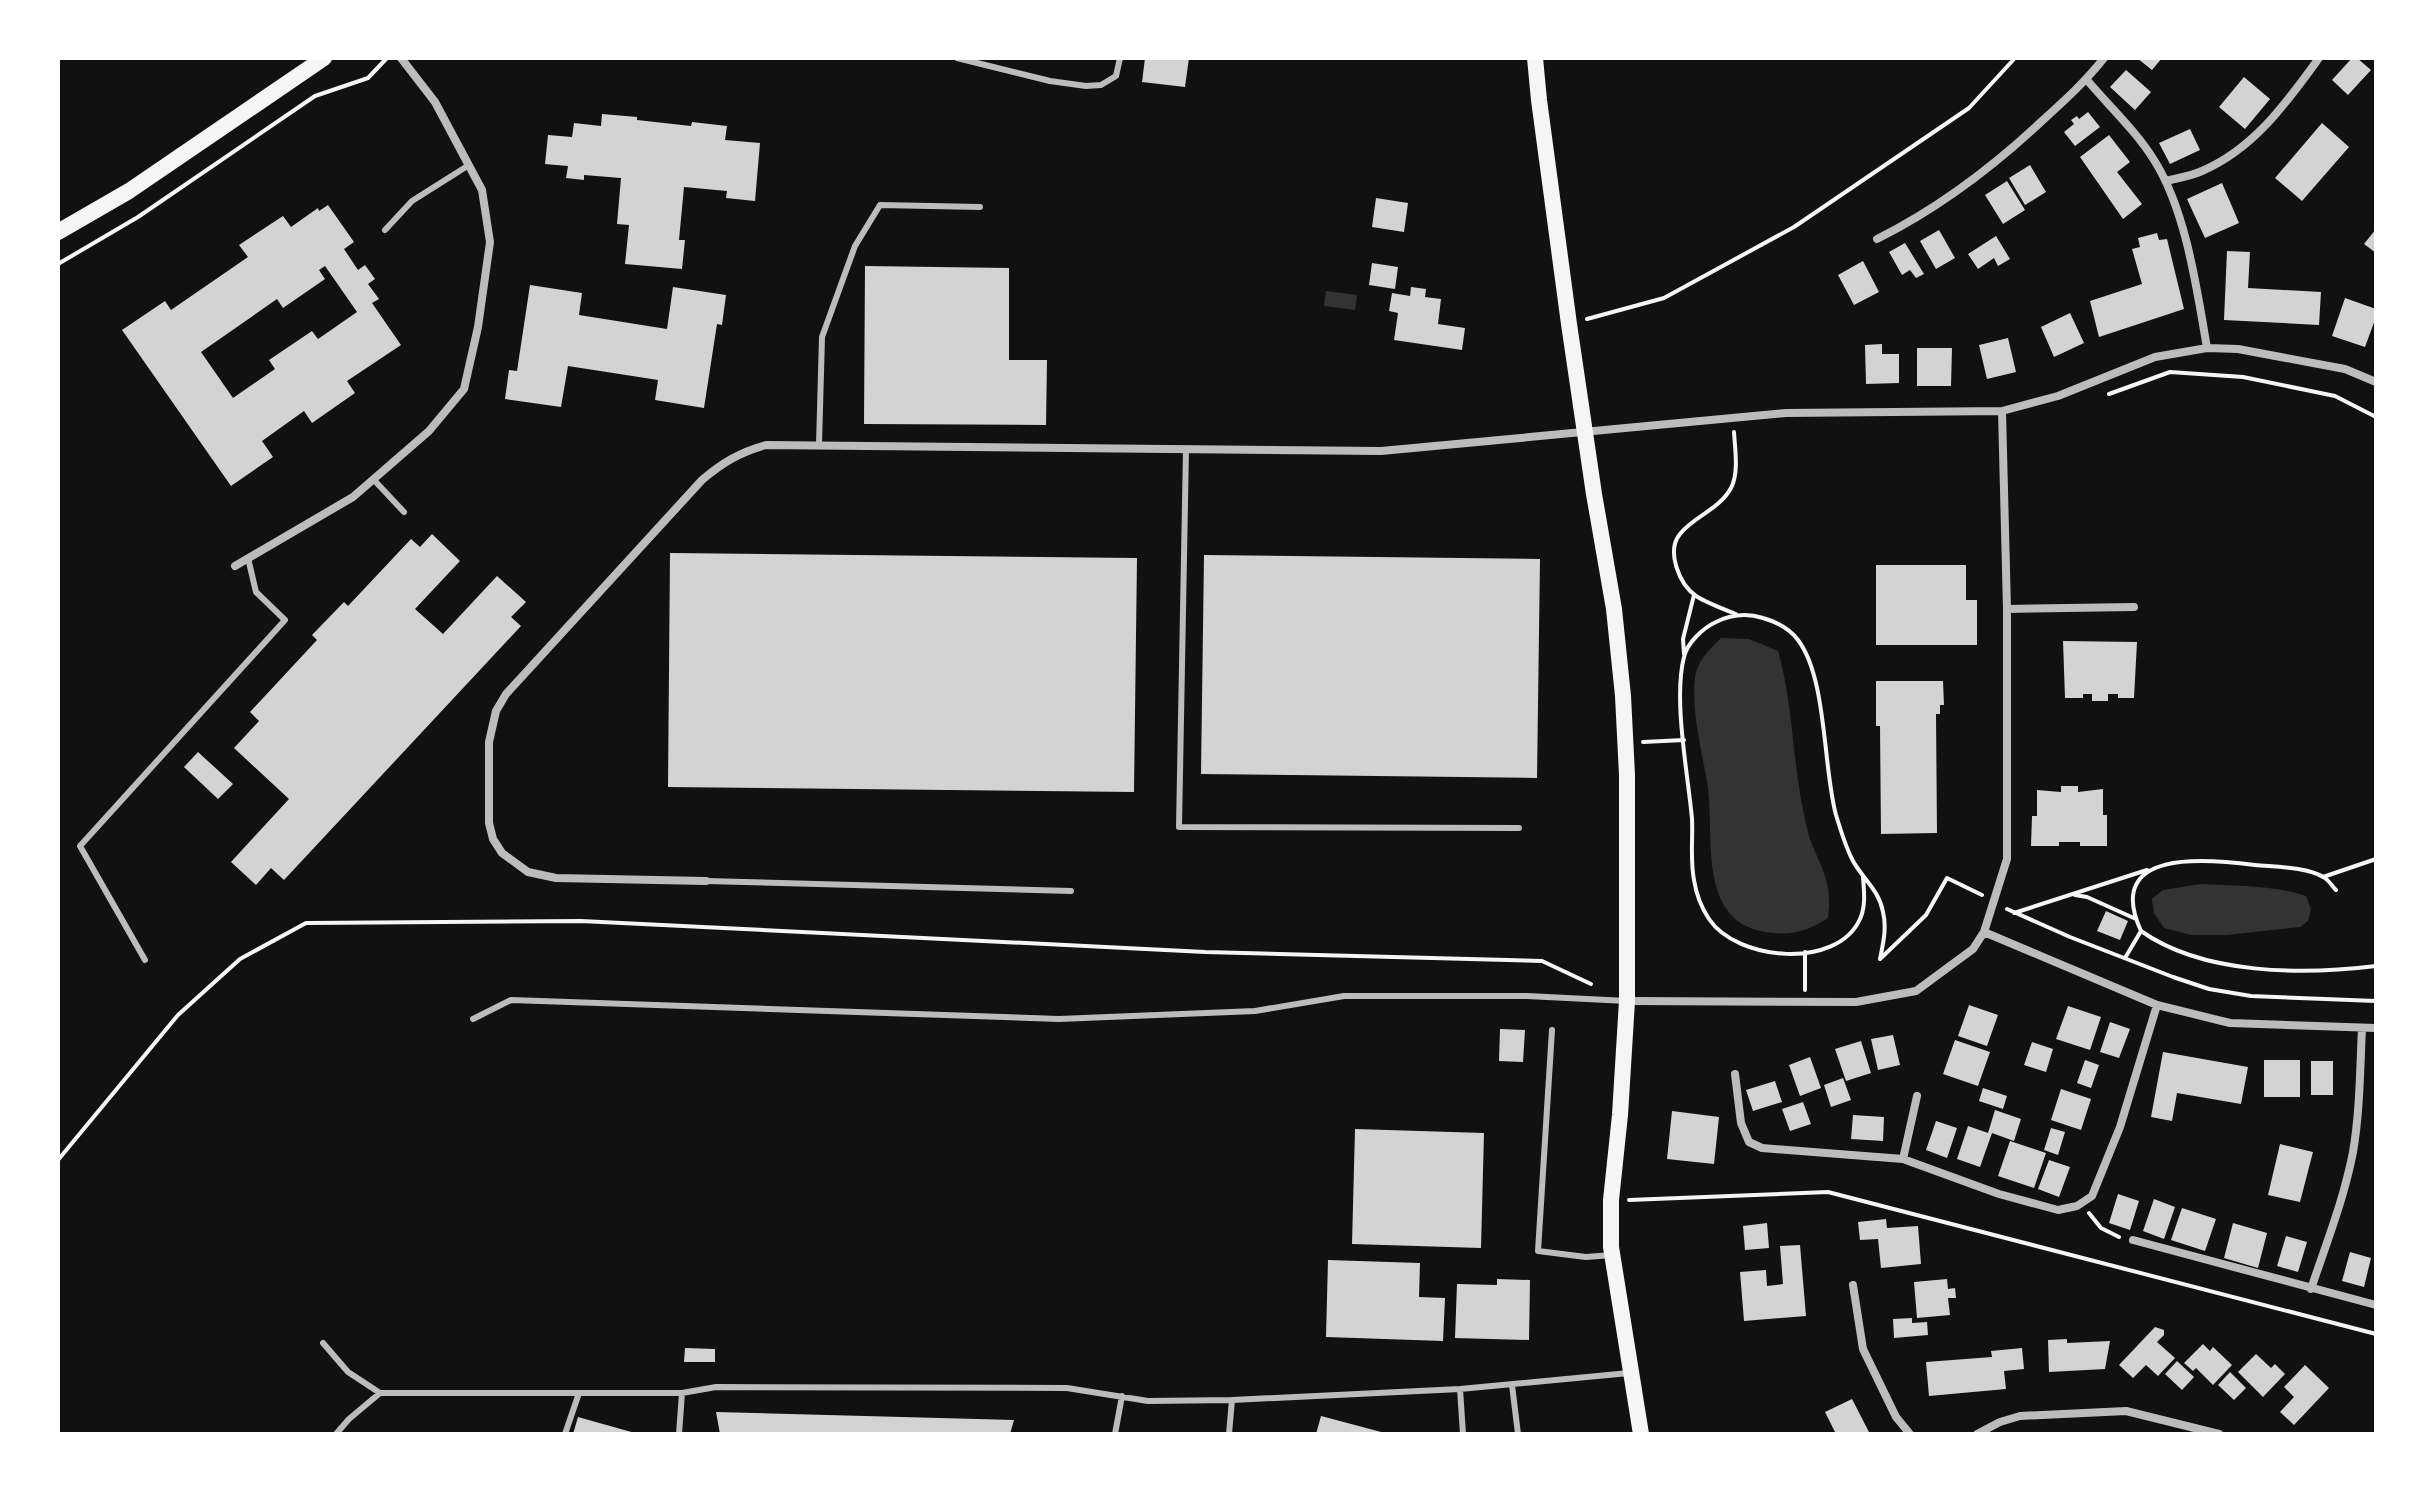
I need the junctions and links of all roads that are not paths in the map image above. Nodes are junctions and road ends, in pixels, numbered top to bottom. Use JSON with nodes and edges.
{"nodes":[{"id":1,"x":324,"y":58,"type":"edge"},
{"id":2,"x":401,"y":58,"type":"edge"},
{"id":3,"x":957,"y":58,"type":"edge"},
{"id":4,"x":1120,"y":58,"type":"edge"},
{"id":5,"x":1535,"y":58,"type":"edge"},
{"id":6,"x":2104,"y":58,"type":"edge"},
{"id":7,"x":2319,"y":58,"type":"edge"},
{"id":8,"x":2087,"y":80,"type":"junction"},
{"id":9,"x":469,"y":165,"type":"junction"},
{"id":10,"x":2166,"y":181,"type":"junction"},
{"id":11,"x":980,"y":207,"type":"dead end"},
{"id":12,"x":385,"y":230,"type":"dead end"},
{"id":13,"x":58,"y":232,"type":"edge"},
{"id":14,"x":1877,"y":239,"type":"dead end"},
{"id":15,"x":2207,"y":348,"type":"junction"},
{"id":16,"x":2376,"y":382,"type":"edge"},
{"id":17,"x":2002,"y":411,"type":"junction"},
{"id":18,"x":1585,"y":431,"type":"junction"},
{"id":19,"x":819,"y":445,"type":"junction"},
{"id":20,"x":1186,"y":449,"type":"junction"},
{"id":21,"x":374,"y":480,"type":"junction"},
{"id":22,"x":404,"y":512,"type":"dead end"},
{"id":23,"x":248,"y":558,"type":"junction"},
{"id":24,"x":235,"y":566,"type":"dead end"},
{"id":25,"x":2134,"y":607,"type":"dead end"},
{"id":26,"x":2007,"y":609,"type":"junction"},
{"id":27,"x":1519,"y":828,"type":"dead end"},
{"id":28,"x":706,"y":881,"type":"joint"},
{"id":29,"x":1071,"y":891,"type":"dead end"},
{"id":30,"x":1984,"y":932,"type":"junction"},
{"id":31,"x":145,"y":960,"type":"dead end"},
{"id":32,"x":1627,"y":1001,"type":"junction"},
{"id":33,"x":2157,"y":1005,"type":"junction"},
{"id":34,"x":473,"y":1019,"type":"dead end"},
{"id":35,"x":2362,"y":1028,"type":"junction"},
{"id":36,"x":2376,"y":1028,"type":"edge"},
{"id":37,"x":1552,"y":1030,"type":"dead end"},
{"id":38,"x":1735,"y":1074,"type":"dead end"},
{"id":39,"x":1917,"y":1096,"type":"dead end"},
{"id":40,"x":1903,"y":1159,"type":"junction"},
{"id":41,"x":2133,"y":1240,"type":"road end"},
{"id":42,"x":1612,"y":1255,"type":"junction"},
{"id":43,"x":1853,"y":1285,"type":"dead end"},
{"id":44,"x":2311,"y":1289,"type":"junction"},
{"id":45,"x":2376,"y":1305,"type":"edge"},
{"id":46,"x":323,"y":1343,"type":"dead end"},
{"id":47,"x":1629,"y":1373,"type":"junction"},
{"id":48,"x":1512,"y":1385,"type":"junction"},
{"id":49,"x":1460,"y":1389,"type":"junction"},
{"id":50,"x":380,"y":1393,"type":"junction"},
{"id":51,"x":579,"y":1393,"type":"junction"},
{"id":52,"x":682,"y":1393,"type":"junction"},
{"id":53,"x":1122,"y":1396,"type":"junction"},
{"id":54,"x":1232,"y":1400,"type":"junction"},
{"id":55,"x":336,"y":1434,"type":"edge"},
{"id":56,"x":565,"y":1434,"type":"edge"},
{"id":57,"x":679,"y":1434,"type":"edge"},
{"id":58,"x":1115,"y":1434,"type":"edge"},
{"id":59,"x":1229,"y":1434,"type":"edge"},
{"id":60,"x":1463,"y":1434,"type":"edge"},
{"id":61,"x":1518,"y":1434,"type":"edge"},
{"id":62,"x":1641,"y":1434,"type":"edge"},
{"id":63,"x":1910,"y":1434,"type":"edge"},
{"id":64,"x":1977,"y":1434,"type":"edge"},
{"id":65,"x":2219,"y":1434,"type":"edge"}],
"edges":[{"from":1,"to":13,"type":"main road"},
{"from":2,"to":9,"type":"street"},
{"from":3,"to":4,"type":"lane"},
{"from":5,"to":18,"type":"main road"},
{"from":6,"to":8,"type":"street"},
{"from":7,"to":10,"type":"street"},
{"from":8,"to":10,"type":"street"},
{"from":8,"to":14,"type":"street"},
{"from":9,"to":12,"type":"lane"},
{"from":9,"to":21,"type":"street"},
{"from":10,"to":15,"type":"street"},
{"from":11,"to":19,"type":"lane"},
{"from":15,"to":16,"type":"street"},
{"from":15,"to":17,"type":"street"},
{"from":17,"to":18,"type":"street"},
{"from":17,"to":26,"type":"street"},
{"from":18,"to":20,"type":"street"},
{"from":18,"to":32,"type":"main road"},
{"from":19,"to":20,"type":"street"},
{"from":19,"to":28,"type":"street"},
{"from":20,"to":27,"type":"lane"},
{"from":21,"to":22,"type":"lane"},
{"from":21,"to":23,"type":"street"},
{"from":23,"to":24,"type":"street"},
{"from":23,"to":31,"type":"lane"},
{"from":25,"to":26,"type":"street"},
{"from":26,"to":30,"type":"street"},
{"from":28,"to":29,"type":"lane"},
{"from":30,"to":32,"type":"street"},
{"from":30,"to":33,"type":"street"},
{"from":32,"to":34,"type":"lane"},
{"from":32,"to":42,"type":"main road"},
{"from":33,"to":35,"type":"street"},
{"from":33,"to":40,"type":"street"},
{"from":35,"to":36,"type":"street"},
{"from":35,"to":44,"type":"street"},
{"from":37,"to":42,"type":"lane"},
{"from":38,"to":40,"type":"street"},
{"from":39,"to":40,"type":"street"},
{"from":41,"to":44,"type":"street"},
{"from":42,"to":47,"type":"main road"},
{"from":43,"to":63,"type":"street"},
{"from":44,"to":45,"type":"street"},
{"from":46,"to":50,"type":"lane"},
{"from":47,"to":48,"type":"lane"},
{"from":47,"to":62,"type":"main road"},
{"from":48,"to":49,"type":"lane"},
{"from":48,"to":61,"type":"lane"},
{"from":49,"to":54,"type":"lane"},
{"from":49,"to":60,"type":"lane"},
{"from":50,"to":51,"type":"lane"},
{"from":50,"to":55,"type":"lane"},
{"from":51,"to":52,"type":"lane"},
{"from":51,"to":56,"type":"lane"},
{"from":52,"to":53,"type":"lane"},
{"from":52,"to":57,"type":"lane"},
{"from":53,"to":54,"type":"lane"},
{"from":53,"to":58,"type":"lane"},
{"from":54,"to":59,"type":"lane"},
{"from":64,"to":65,"type":"street"}]}
